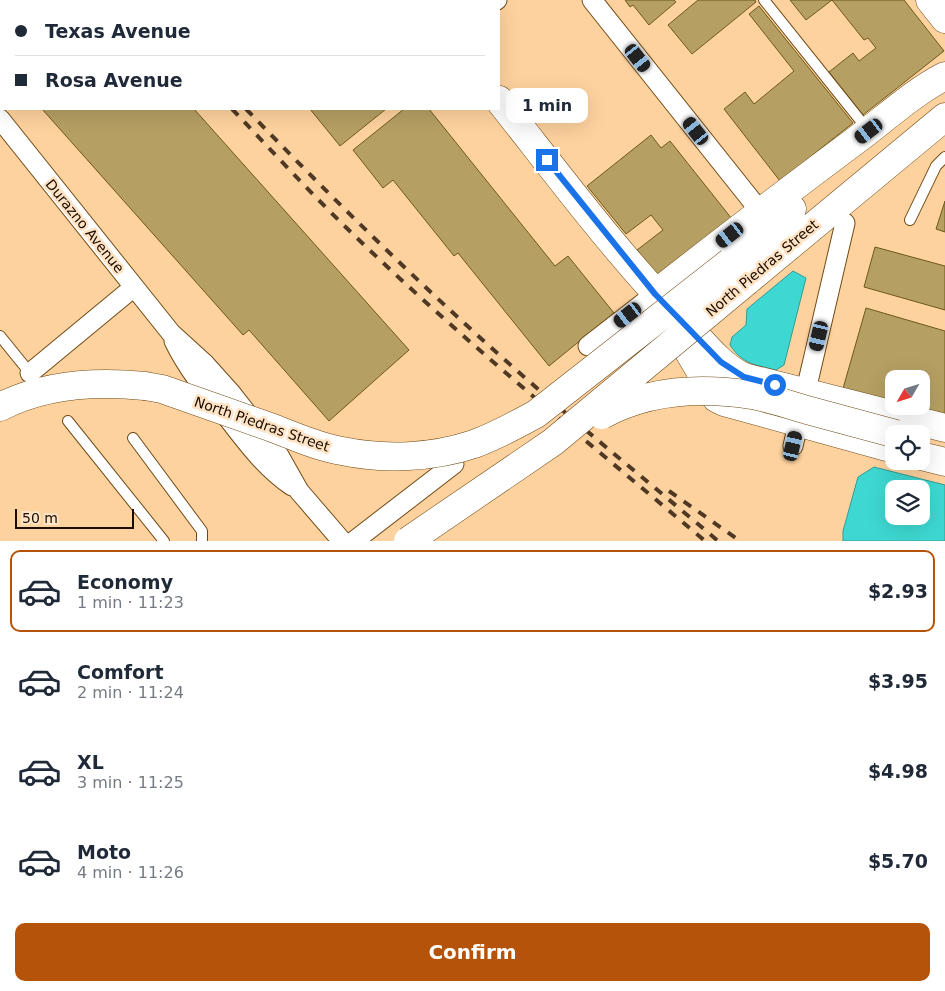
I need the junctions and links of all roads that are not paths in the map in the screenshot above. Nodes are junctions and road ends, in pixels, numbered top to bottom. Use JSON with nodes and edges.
{"nodes":[{"id":1,"x":592,"y":0,"type":"edge"},
{"id":2,"x":764,"y":0,"type":"edge"},
{"id":3,"x":930,"y":0,"type":"edge"},
{"id":4,"x":945,"y":19,"type":"edge"},
{"id":5,"x":945,"y":76,"type":"edge"},
{"id":6,"x":945,"y":86,"type":"edge"},
{"id":7,"x":500,"y":101,"type":"edge"},
{"id":8,"x":945,"y":117,"type":"edge"},
{"id":9,"x":0,"y":119,"type":"edge"},
{"id":10,"x":869,"y":131,"type":"junction"},
{"id":11,"x":945,"y":157,"type":"edge"},
{"id":12,"x":760,"y":211,"type":"junction"},
{"id":13,"x":910,"y":220,"type":"dead end"},
{"id":14,"x":845,"y":224,"type":"dead end"},
{"id":15,"x":738,"y":271,"type":"junction"},
{"id":16,"x":134,"y":287,"type":"junction"},
{"id":17,"x":655,"y":294,"type":"junction"},
{"id":18,"x":0,"y":336,"type":"edge"},
{"id":19,"x":588,"y":346,"type":"dead end"},
{"id":20,"x":30,"y":373,"type":"joint"},
{"id":21,"x":805,"y":393,"type":"junction"},
{"id":22,"x":0,"y":408,"type":"edge"},
{"id":23,"x":68,"y":422,"type":"dead end"},
{"id":24,"x":945,"y":428,"type":"edge"},
{"id":25,"x":885,"y":431,"type":"edge"},
{"id":26,"x":796,"y":434,"type":"junction"},
{"id":27,"x":134,"y":438,"type":"dead end"},
{"id":28,"x":553,"y":442,"type":"junction"},
{"id":29,"x":930,"y":443,"type":"edge"},
{"id":30,"x":945,"y":447,"type":"edge"},
{"id":31,"x":885,"y":448,"type":"edge"},
{"id":32,"x":930,"y":458,"type":"edge"},
{"id":33,"x":945,"y":462,"type":"edge"},
{"id":34,"x":454,"y":464,"type":"dead end"},
{"id":35,"x":164,"y":541,"type":"edge"},
{"id":36,"x":202,"y":541,"type":"edge"},
{"id":37,"x":342,"y":541,"type":"edge"},
{"id":38,"x":354,"y":541,"type":"edge"},
{"id":39,"x":408,"y":541,"type":"edge"}],
"edges":[{"from":1,"to":12,"type":"street"},
{"from":2,"to":10,"type":"lane"},
{"from":3,"to":4,"type":"main road"},
{"from":5,"to":10,"type":"main road"},
{"from":6,"to":15,"type":"main road","name":"North Piedras Street"},
{"from":7,"to":17,"type":"main road"},
{"from":8,"to":15,"type":"main road","name":"North Piedras Street"},
{"from":9,"to":16,"type":"street","name":"Durazno Avenue"},
{"from":10,"to":12,"type":"main road"},
{"from":11,"to":13,"type":"lane"},
{"from":12,"to":17,"type":"main road"},
{"from":14,"to":21,"type":"street"},
{"from":15,"to":22,"type":"main road","name":"North Piedras Street","bridge":true},
{"from":15,"to":28,"type":"main road","name":"North Piedras Street","bridge":true},
{"from":16,"to":20,"type":"street"},
{"from":16,"to":37,"type":"street","name":"Durazno Avenue"},
{"from":17,"to":19,"type":"street"},
{"from":17,"to":21,"type":"main road"},
{"from":17,"to":26,"type":"main road"},
{"from":18,"to":20,"type":"lane"},
{"from":21,"to":24,"type":"main road"},
{"from":21,"to":26,"type":"street"},
{"from":23,"to":35,"type":"lane"},
{"from":25,"to":28,"type":"main road","bridge":true},
{"from":26,"to":31,"type":"main road"},
{"from":27,"to":36,"type":"lane"},
{"from":28,"to":39,"type":"main road","name":"North Piedras Street","bridge":true},
{"from":29,"to":30,"type":"main road"},
{"from":32,"to":33,"type":"main road"},
{"from":34,"to":38,"type":"street"}]}
